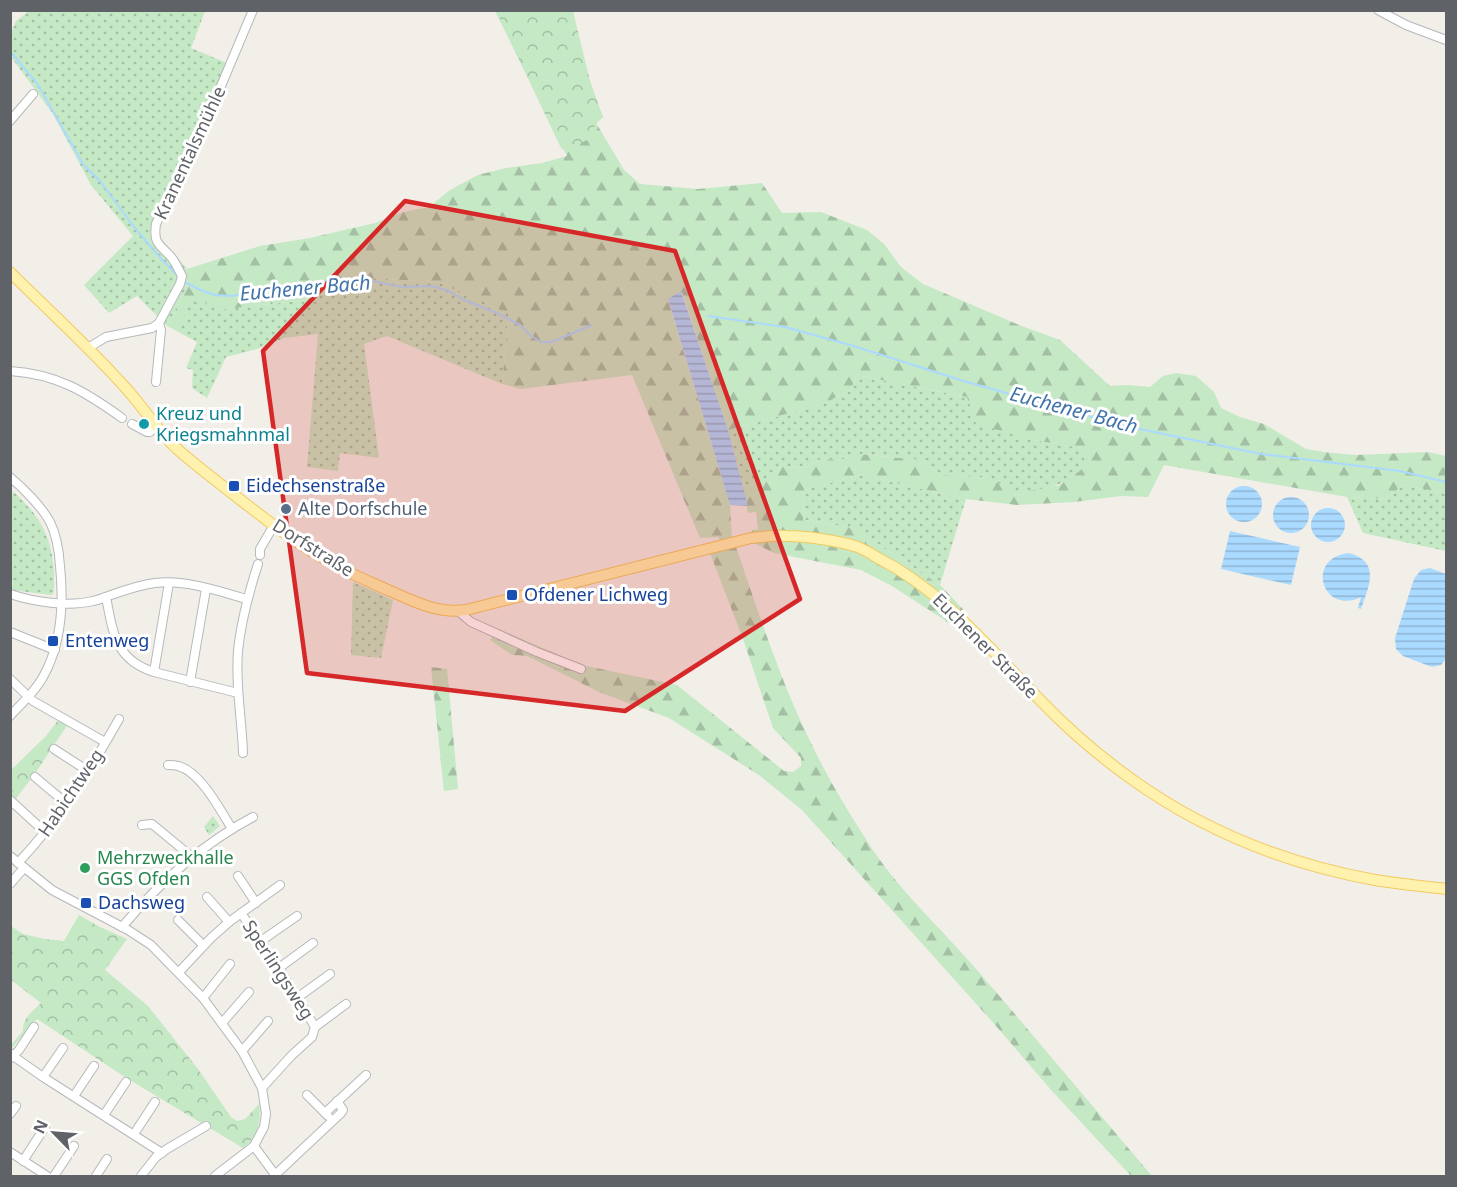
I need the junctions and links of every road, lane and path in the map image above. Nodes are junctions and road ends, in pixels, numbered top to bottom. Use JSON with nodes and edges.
{"nodes":[{"id":1,"x":253,"y":10,"type":"edge"},
{"id":2,"x":1378,"y":10,"type":"edge"},
{"id":3,"x":1446,"y":40,"type":"edge"},
{"id":4,"x":33,"y":94,"type":"dead end"},
{"id":5,"x":10,"y":121,"type":"edge"},
{"id":6,"x":10,"y":272,"type":"edge"},
{"id":7,"x":159,"y":323,"type":"junction"},
{"id":8,"x":88,"y":348,"type":"junction"},
{"id":9,"x":10,"y":371,"type":"edge"},
{"id":10,"x":156,"y":382,"type":"dead end"},
{"id":11,"x":122,"y":418,"type":"dead end"},
{"id":12,"x":132,"y":424,"type":"dead end"},
{"id":13,"x":156,"y":426,"type":"junction"},
{"id":14,"x":10,"y":477,"type":"edge"},
{"id":15,"x":274,"y":525,"type":"junction"},
{"id":16,"x":169,"y":583,"type":"junction"},
{"id":17,"x":206,"y":589,"type":"junction"},
{"id":18,"x":10,"y":594,"type":"edge"},
{"id":19,"x":106,"y":597,"type":"junction"},
{"id":20,"x":246,"y":599,"type":"junction"},
{"id":21,"x":62,"y":603,"type":"junction"},
{"id":22,"x":494,"y":604,"type":"joint"},
{"id":23,"x":458,"y":611,"type":"junction"},
{"id":24,"x":10,"y":632,"type":"edge"},
{"id":25,"x":55,"y":650,"type":"junction"},
{"id":26,"x":581,"y":669,"type":"dead end"},
{"id":27,"x":154,"y":672,"type":"junction"},
{"id":28,"x":10,"y":679,"type":"edge"},
{"id":29,"x":190,"y":681,"type":"junction"},
{"id":30,"x":238,"y":693,"type":"junction"},
{"id":31,"x":30,"y":696,"type":"junction"},
{"id":32,"x":10,"y":716,"type":"edge"},
{"id":33,"x":118,"y":718,"type":"dead end"},
{"id":34,"x":105,"y":742,"type":"junction"},
{"id":35,"x":54,"y":749,"type":"dead end"},
{"id":36,"x":243,"y":753,"type":"dead end"},
{"id":37,"x":168,"y":765,"type":"dead end"},
{"id":38,"x":88,"y":771,"type":"junction"},
{"id":39,"x":35,"y":777,"type":"dead end"},
{"id":40,"x":10,"y":800,"type":"edge"},
{"id":41,"x":67,"y":804,"type":"junction"},
{"id":42,"x":254,"y":817,"type":"dead end"},
{"id":43,"x":142,"y":825,"type":"dead end"},
{"id":44,"x":232,"y":829,"type":"junction"},
{"id":45,"x":45,"y":832,"type":"junction"},
{"id":46,"x":10,"y":856,"type":"edge"},
{"id":47,"x":192,"y":857,"type":"junction"},
{"id":48,"x":21,"y":865,"type":"junction"},
{"id":49,"x":238,"y":876,"type":"dead end"},
{"id":50,"x":10,"y":884,"type":"edge"},
{"id":51,"x":280,"y":885,"type":"dead end"},
{"id":52,"x":1446,"y":889,"type":"edge"},
{"id":53,"x":207,"y":897,"type":"dead end"},
{"id":54,"x":256,"y":903,"type":"junction"},
{"id":55,"x":241,"y":913,"type":"junction"},
{"id":56,"x":297,"y":916,"type":"dead end"},
{"id":57,"x":178,"y":920,"type":"dead end"},
{"id":58,"x":229,"y":922,"type":"junction"},
{"id":59,"x":122,"y":927,"type":"junction"},
{"id":60,"x":261,"y":941,"type":"junction"},
{"id":61,"x":313,"y":943,"type":"dead end"},
{"id":62,"x":203,"y":945,"type":"junction"},
{"id":63,"x":230,"y":964,"type":"dead end"},
{"id":64,"x":279,"y":968,"type":"junction"},
{"id":65,"x":179,"y":972,"type":"junction"},
{"id":66,"x":330,"y":974,"type":"dead end"},
{"id":67,"x":249,"y":992,"type":"dead end"},
{"id":68,"x":203,"y":998,"type":"junction"},
{"id":69,"x":297,"y":998,"type":"junction"},
{"id":70,"x":346,"y":1004,"type":"dead end"},
{"id":71,"x":268,"y":1021,"type":"dead end"},
{"id":72,"x":222,"y":1023,"type":"junction"},
{"id":73,"x":34,"y":1026,"type":"dead end"},
{"id":74,"x":315,"y":1027,"type":"junction"},
{"id":75,"x":63,"y":1048,"type":"dead end"},
{"id":76,"x":242,"y":1051,"type":"junction"},
{"id":77,"x":11,"y":1056,"type":"edge"},
{"id":78,"x":94,"y":1066,"type":"dead end"},
{"id":79,"x":366,"y":1075,"type":"dead end"},
{"id":80,"x":43,"y":1077,"type":"junction"},
{"id":81,"x":126,"y":1082,"type":"dead end"},
{"id":82,"x":262,"y":1089,"type":"junction"},
{"id":83,"x":307,"y":1095,"type":"dead end"},
{"id":84,"x":74,"y":1096,"type":"junction"},
{"id":85,"x":338,"y":1101,"type":"junction"},
{"id":86,"x":155,"y":1102,"type":"dead end"},
{"id":87,"x":325,"y":1113,"type":"junction"},
{"id":88,"x":104,"y":1115,"type":"junction"},
{"id":89,"x":333,"y":1121,"type":"junction"},
{"id":90,"x":206,"y":1126,"type":"dead end"},
{"id":91,"x":45,"y":1127,"type":"dead end"},
{"id":92,"x":134,"y":1134,"type":"junction"},
{"id":93,"x":74,"y":1146,"type":"dead end"},
{"id":94,"x":254,"y":1146,"type":"junction"},
{"id":95,"x":10,"y":1152,"type":"edge"},
{"id":96,"x":162,"y":1153,"type":"junction"},
{"id":97,"x":107,"y":1159,"type":"dead end"},
{"id":98,"x":23,"y":1161,"type":"junction"},
{"id":99,"x":47,"y":1176,"type":"edge"},
{"id":100,"x":54,"y":1176,"type":"edge"},
{"id":101,"x":96,"y":1176,"type":"edge"},
{"id":102,"x":141,"y":1176,"type":"edge"},
{"id":103,"x":218,"y":1176,"type":"edge"},
{"id":104,"x":276,"y":1176,"type":"edge"}],
"edges":[{"from":1,"to":7,"type":"street","name":"Kranentalsmühle"},
{"from":2,"to":3,"type":"street"},
{"from":4,"to":5,"type":"street"},
{"from":6,"to":8,"type":"main road","name":"Dorfstraße"},
{"from":7,"to":8,"type":"street"},
{"from":7,"to":10,"type":"street","name":"Kranentalsmühle"},
{"from":8,"to":13,"type":"main road","name":"Dorfstraße"},
{"from":9,"to":11,"type":"street"},
{"from":12,"to":13,"type":"street"},
{"from":13,"to":15,"type":"main road","name":"Dorfstraße"},
{"from":14,"to":21,"type":"street"},
{"from":15,"to":20,"type":"street"},
{"from":15,"to":23,"type":"main road","name":"Dorfstraße"},
{"from":16,"to":17,"type":"street"},
{"from":16,"to":19,"type":"street"},
{"from":16,"to":27,"type":"street"},
{"from":17,"to":20,"type":"street"},
{"from":17,"to":29,"type":"street"},
{"from":18,"to":21,"type":"street"},
{"from":19,"to":21,"type":"street"},
{"from":19,"to":27,"type":"street"},
{"from":20,"to":30,"type":"street"},
{"from":21,"to":25,"type":"street"},
{"from":22,"to":23,"type":"main road","name":"Dorfstraße"},
{"from":22,"to":52,"type":"main road","name":"Euchener Straße"},
{"from":23,"to":26,"type":"street","name":"Dorfstraße"},
{"from":24,"to":25,"type":"street"},
{"from":25,"to":31,"type":"street"},
{"from":27,"to":29,"type":"street"},
{"from":28,"to":31,"type":"street"},
{"from":29,"to":30,"type":"street"},
{"from":30,"to":36,"type":"street"},
{"from":31,"to":32,"type":"street"},
{"from":31,"to":34,"type":"street"},
{"from":33,"to":34,"type":"street","name":"Habichtweg"},
{"from":34,"to":38,"type":"street","name":"Habichtweg"},
{"from":35,"to":38,"type":"street"},
{"from":37,"to":44,"type":"street"},
{"from":38,"to":41,"type":"street","name":"Habichtweg"},
{"from":39,"to":41,"type":"street"},
{"from":40,"to":45,"type":"street"},
{"from":41,"to":45,"type":"street","name":"Habichtweg"},
{"from":42,"to":44,"type":"street"},
{"from":43,"to":47,"type":"street"},
{"from":44,"to":47,"type":"street"},
{"from":45,"to":48,"type":"street","name":"Habichtweg"},
{"from":46,"to":48,"type":"street"},
{"from":47,"to":59,"type":"street"},
{"from":48,"to":50,"type":"street","name":"Habichtweg"},
{"from":48,"to":59,"type":"street"},
{"from":49,"to":54,"type":"street"},
{"from":51,"to":54,"type":"street"},
{"from":53,"to":58,"type":"street"},
{"from":54,"to":55,"type":"street"},
{"from":55,"to":58,"type":"street"},
{"from":55,"to":60,"type":"street","name":"Sperlingsweg"},
{"from":56,"to":60,"type":"street"},
{"from":57,"to":62,"type":"street"},
{"from":58,"to":62,"type":"street"},
{"from":59,"to":65,"type":"street"},
{"from":60,"to":64,"type":"street","name":"Sperlingsweg"},
{"from":61,"to":64,"type":"street"},
{"from":62,"to":65,"type":"street"},
{"from":63,"to":68,"type":"street"},
{"from":64,"to":69,"type":"street","name":"Sperlingsweg"},
{"from":65,"to":68,"type":"street"},
{"from":66,"to":69,"type":"street"},
{"from":67,"to":72,"type":"street"},
{"from":68,"to":72,"type":"street"},
{"from":69,"to":74,"type":"street","name":"Sperlingsweg"},
{"from":70,"to":74,"type":"street"},
{"from":71,"to":76,"type":"street"},
{"from":72,"to":76,"type":"street"},
{"from":73,"to":77,"type":"street"},
{"from":74,"to":82,"type":"street"},
{"from":75,"to":80,"type":"street"},
{"from":76,"to":82,"type":"street"},
{"from":77,"to":80,"type":"street"},
{"from":78,"to":84,"type":"street"},
{"from":79,"to":85,"type":"street"},
{"from":80,"to":84,"type":"street"},
{"from":81,"to":88,"type":"street"},
{"from":82,"to":94,"type":"street"},
{"from":83,"to":87,"type":"street"},
{"from":84,"to":88,"type":"street"},
{"from":85,"to":87,"type":"street"},
{"from":85,"to":89,"type":"street"},
{"from":86,"to":92,"type":"street"},
{"from":87,"to":89,"type":"street"},
{"from":88,"to":92,"type":"street"},
{"from":89,"to":104,"type":"street"},
{"from":90,"to":96,"type":"street"},
{"from":91,"to":98,"type":"street"},
{"from":92,"to":96,"type":"street"},
{"from":93,"to":100,"type":"street"},
{"from":94,"to":103,"type":"street"},
{"from":94,"to":104,"type":"street"},
{"from":95,"to":98,"type":"street"},
{"from":96,"to":102,"type":"street"},
{"from":97,"to":101,"type":"street"},
{"from":98,"to":99,"type":"street"}]}
